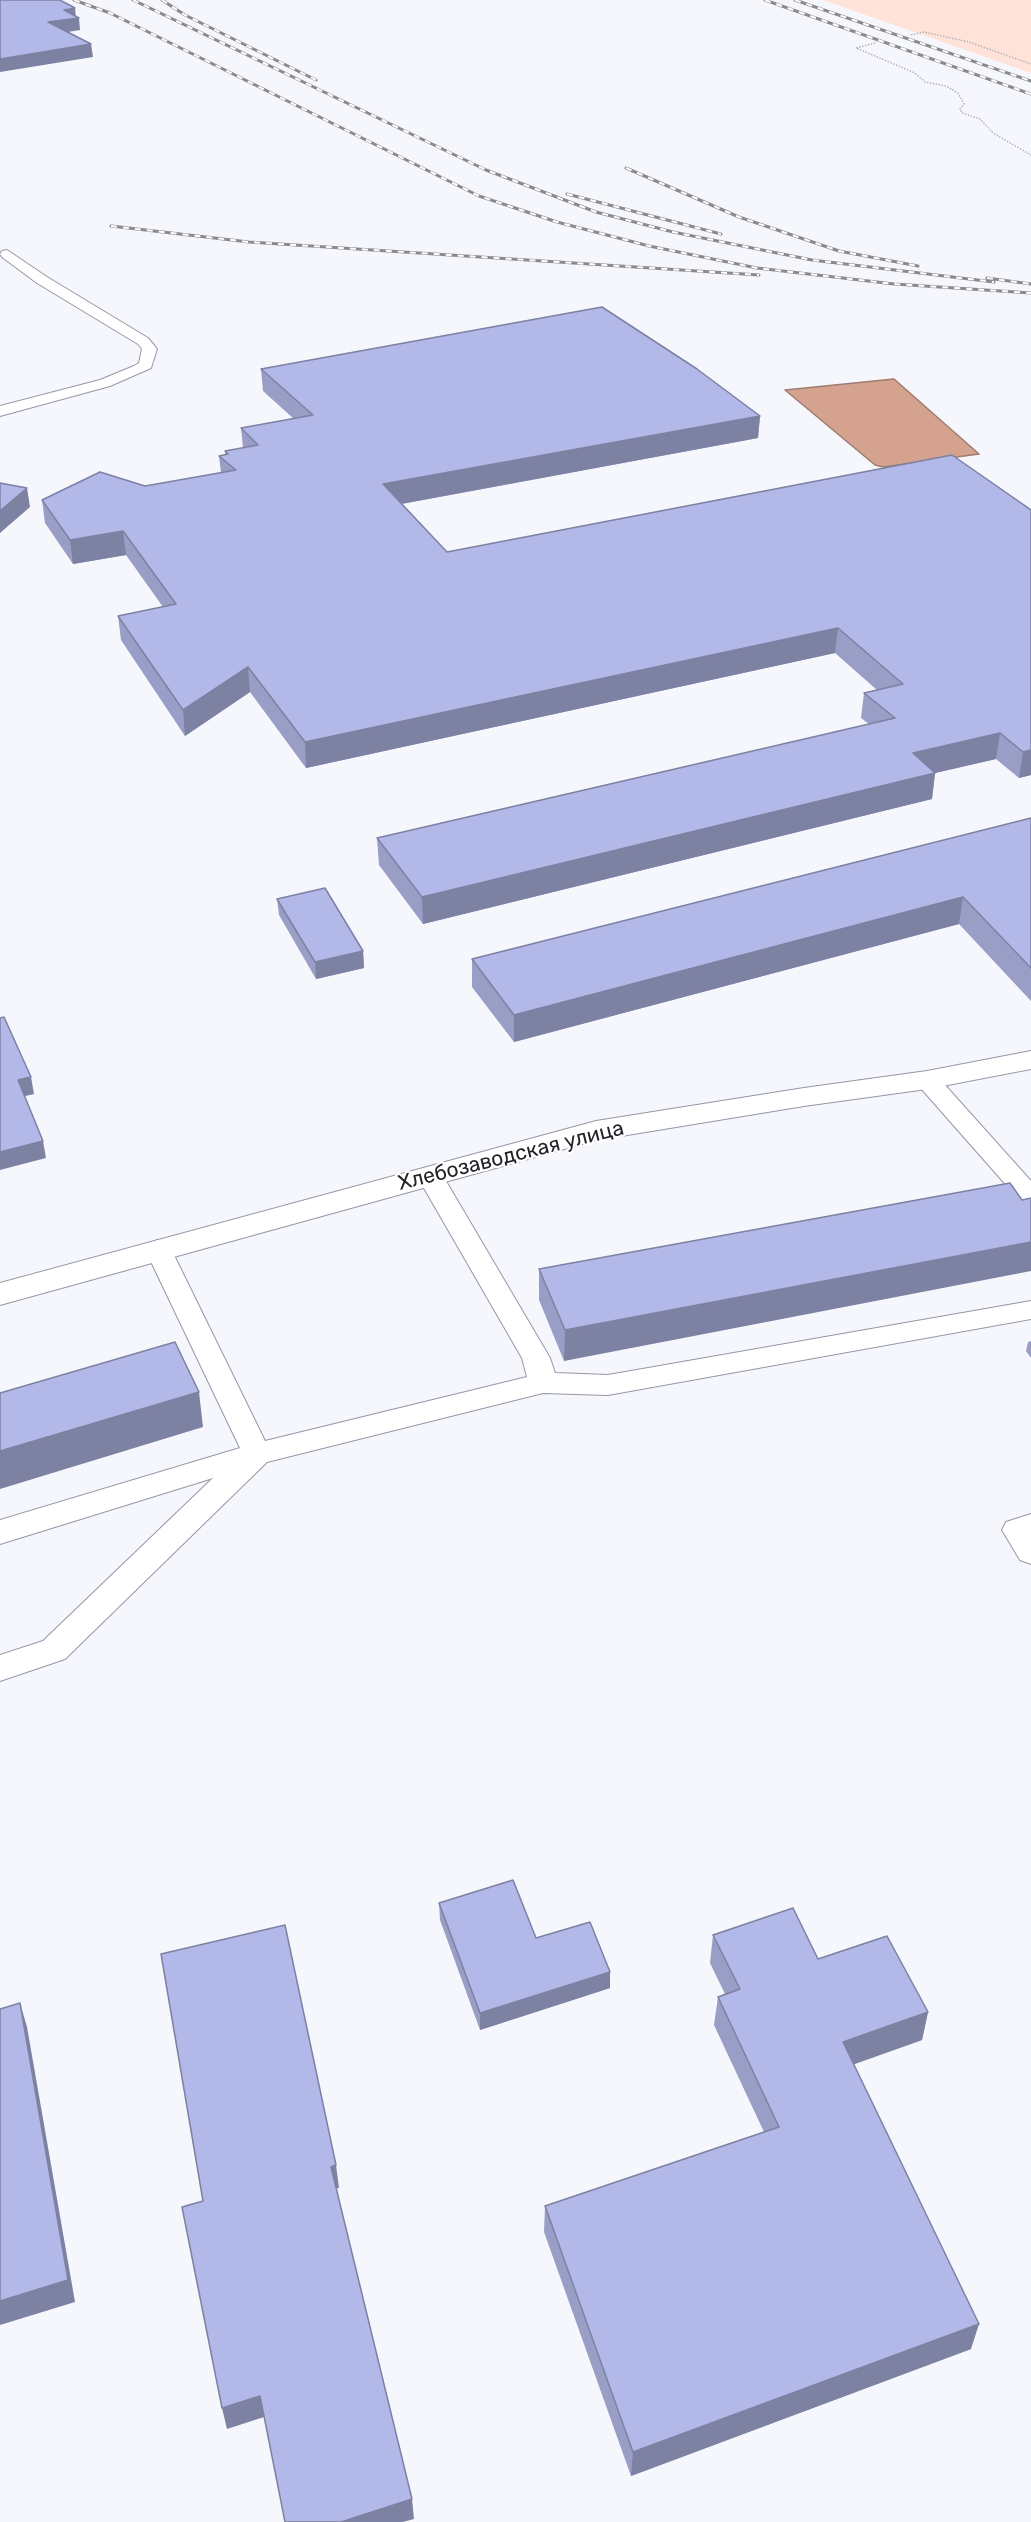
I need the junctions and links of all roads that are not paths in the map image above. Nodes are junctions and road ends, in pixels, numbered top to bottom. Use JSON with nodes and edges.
{"nodes":[{"id":1,"x":7,"y":254,"type":"dead end"},
{"id":2,"x":0,"y":411,"type":"edge"},
{"id":3,"x":1031,"y":1060,"type":"edge"},
{"id":4,"x":927,"y":1080,"type":"junction"},
{"id":5,"x":430,"y":1176,"type":"junction"},
{"id":6,"x":1031,"y":1197,"type":"edge"},
{"id":7,"x":159,"y":1249,"type":"junction"},
{"id":8,"x":0,"y":1294,"type":"edge"},
{"id":9,"x":1031,"y":1310,"type":"edge"},
{"id":10,"x":543,"y":1383,"type":"junction"},
{"id":11,"x":257,"y":1454,"type":"junction"},
{"id":12,"x":1031,"y":1526,"type":"edge"},
{"id":13,"x":0,"y":1532,"type":"edge"},
{"id":14,"x":1031,"y":1552,"type":"edge"},
{"id":15,"x":0,"y":1668,"type":"edge"}],
"edges":[{"from":1,"to":2,"type":"lane"},
{"from":3,"to":4,"type":"street","name":"Хлебозаводская улица"},
{"from":4,"to":5,"type":"street","name":"Хлебозаводская улица"},
{"from":4,"to":6,"type":"lane"},
{"from":5,"to":7,"type":"street","name":"Хлебозаводская улица"},
{"from":5,"to":10,"type":"lane"},
{"from":7,"to":8,"type":"street","name":"Хлебозаводская улица"},
{"from":7,"to":11,"type":"lane"},
{"from":9,"to":10,"type":"lane"},
{"from":10,"to":11,"type":"lane"},
{"from":11,"to":13,"type":"lane"},
{"from":11,"to":15,"type":"lane"},
{"from":12,"to":14,"type":"lane"}]}
